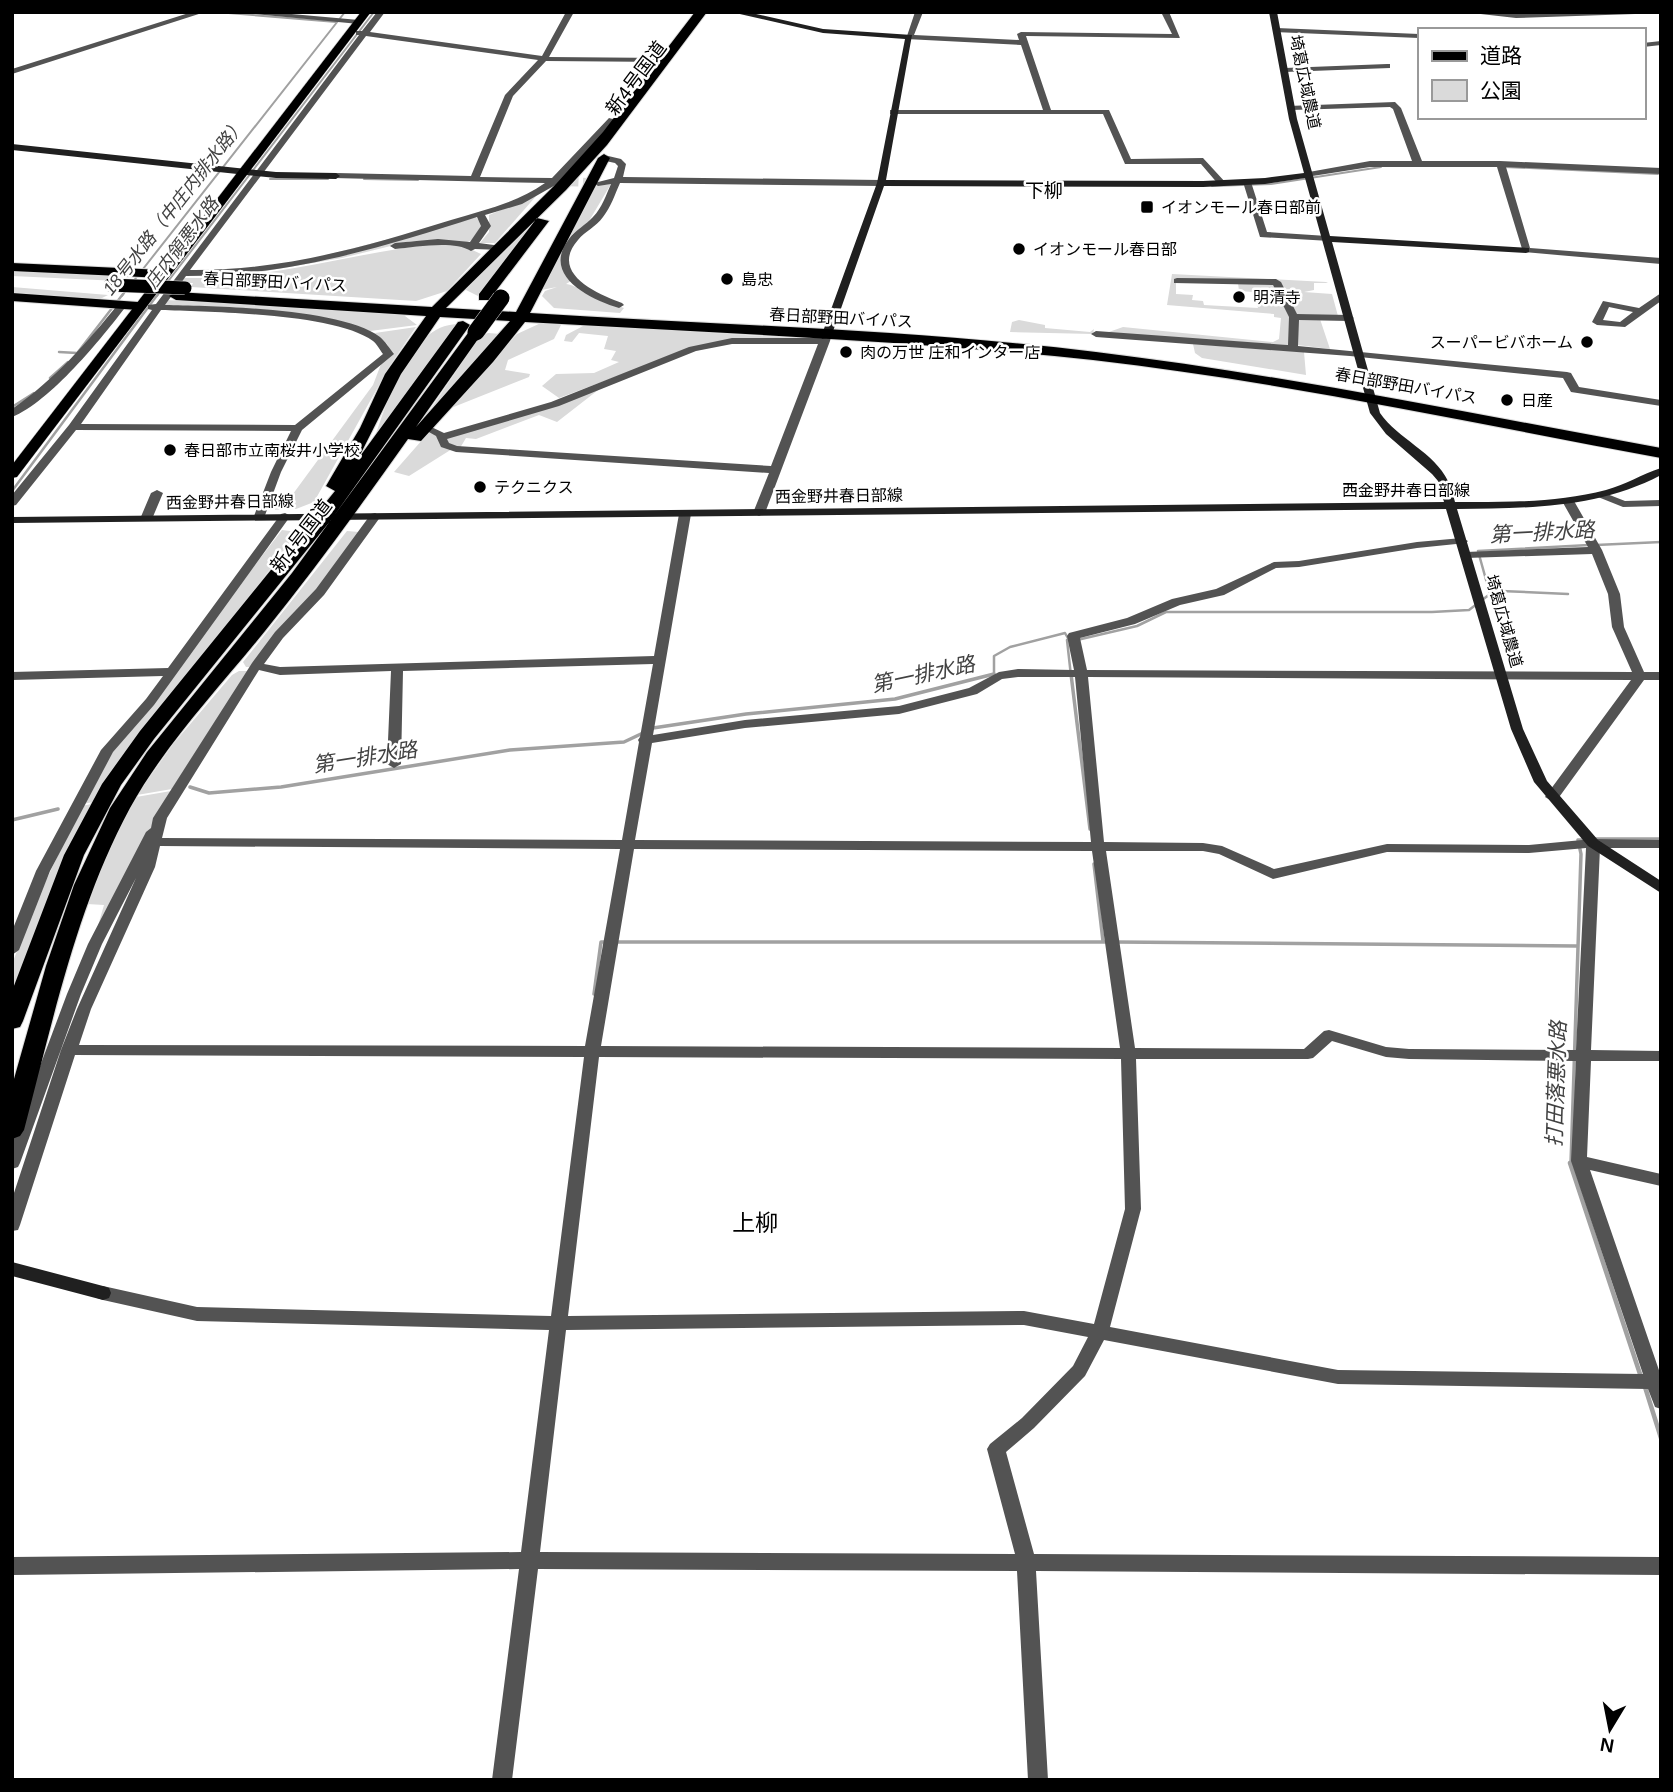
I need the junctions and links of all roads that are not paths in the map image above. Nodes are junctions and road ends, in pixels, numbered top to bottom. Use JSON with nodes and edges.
{"nodes":[{"id":1,"x":201,"y":12,"type":"edge"},
{"id":2,"x":238,"y":12,"type":"edge"},
{"id":3,"x":382,"y":12,"type":"edge"},
{"id":4,"x":570,"y":12,"type":"edge"},
{"id":5,"x":701,"y":12,"type":"edge"},
{"id":6,"x":714,"y":12,"type":"edge"},
{"id":7,"x":735,"y":12,"type":"edge"},
{"id":8,"x":919,"y":12,"type":"edge"},
{"id":9,"x":1165,"y":12,"type":"edge"},
{"id":10,"x":1273,"y":12,"type":"edge"},
{"id":11,"x":1467,"y":12,"type":"edge"},
{"id":12,"x":1635,"y":12,"type":"edge"},
{"id":13,"x":363,"y":17,"type":"edge"},
{"id":14,"x":1276,"y":30,"type":"junction"},
{"id":15,"x":351,"y":32,"type":"junction"},
{"id":16,"x":365,"y":34,"type":"junction"},
{"id":17,"x":1418,"y":36,"type":"edge"},
{"id":18,"x":909,"y":37,"type":"junction"},
{"id":19,"x":1023,"y":43,"type":"junction"},
{"id":20,"x":545,"y":58,"type":"junction"},
{"id":21,"x":666,"y":60,"type":"junction"},
{"id":22,"x":1387,"y":66,"type":"dead end"},
{"id":23,"x":1285,"y":70,"type":"junction"},
{"id":24,"x":12,"y":72,"type":"edge"},
{"id":25,"x":1291,"y":108,"type":"junction"},
{"id":26,"x":893,"y":112,"type":"junction"},
{"id":27,"x":1048,"y":112,"type":"junction"},
{"id":28,"x":611,"y":126,"type":"junction"},
{"id":29,"x":12,"y":147,"type":"edge"},
{"id":30,"x":604,"y":158,"type":"junction"},
{"id":31,"x":1420,"y":164,"type":"junction"},
{"id":32,"x":1501,"y":165,"type":"junction"},
{"id":33,"x":1661,"y":171,"type":"edge"},
{"id":34,"x":252,"y":172,"type":"junction"},
{"id":35,"x":1309,"y":175,"type":"junction"},
{"id":36,"x":475,"y":178,"type":"junction"},
{"id":37,"x":617,"y":180,"type":"junction"},
{"id":38,"x":556,"y":181,"type":"junction"},
{"id":39,"x":1247,"y":182,"type":"junction"},
{"id":40,"x":881,"y":183,"type":"junction"},
{"id":41,"x":1222,"y":183,"type":"junction"},
{"id":42,"x":598,"y":184,"type":"tunnel mouth"},
{"id":43,"x":480,"y":213,"type":"junction"},
{"id":44,"x":1327,"y":239,"type":"junction"},
{"id":45,"x":472,"y":244,"type":"junction"},
{"id":46,"x":498,"y":248,"type":"junction"},
{"id":47,"x":1527,"y":250,"type":"junction"},
{"id":48,"x":487,"y":258,"type":"junction"},
{"id":49,"x":1661,"y":261,"type":"edge"},
{"id":50,"x":12,"y":267,"type":"edge"},
{"id":51,"x":176,"y":280,"type":"junction"},
{"id":52,"x":12,"y":281,"type":"edge"},
{"id":53,"x":1177,"y":281,"type":"dead end"},
{"id":54,"x":1661,"y":296,"type":"edge"},
{"id":55,"x":12,"y":297,"type":"edge"},
{"id":56,"x":113,"y":298,"type":"junction"},
{"id":57,"x":619,"y":305,"type":"dead end"},
{"id":58,"x":148,"y":307,"type":"junction"},
{"id":59,"x":439,"y":308,"type":"junction"},
{"id":60,"x":1640,"y":311,"type":"dead end"},
{"id":61,"x":523,"y":314,"type":"junction"},
{"id":62,"x":1294,"y":317,"type":"junction"},
{"id":63,"x":1349,"y":318,"type":"junction"},
{"id":64,"x":469,"y":329,"type":"junction"},
{"id":65,"x":1096,"y":334,"type":"dead end"},
{"id":66,"x":827,"y":336,"type":"junction"},
{"id":67,"x":1293,"y":348,"type":"junction"},
{"id":68,"x":1359,"y":354,"type":"junction"},
{"id":69,"x":1371,"y":395,"type":"junction"},
{"id":70,"x":1661,"y":402,"type":"edge"},
{"id":71,"x":12,"y":414,"type":"edge"},
{"id":72,"x":73,"y":427,"type":"junction"},
{"id":73,"x":425,"y":427,"type":"junction"},
{"id":74,"x":299,"y":428,"type":"junction"},
{"id":75,"x":441,"y":437,"type":"junction"},
{"id":76,"x":1661,"y":445,"type":"edge"},
{"id":77,"x":1661,"y":453,"type":"edge"},
{"id":78,"x":775,"y":470,"type":"junction"},
{"id":79,"x":1661,"y":471,"type":"edge"},
{"id":80,"x":12,"y":474,"type":"edge"},
{"id":81,"x":157,"y":493,"type":"dead end"},
{"id":82,"x":1602,"y":495,"type":"junction"},
{"id":83,"x":1568,"y":501,"type":"junction"},
{"id":84,"x":1661,"y":503,"type":"edge"},
{"id":85,"x":1452,"y":506,"type":"junction"},
{"id":86,"x":14,"y":510,"type":"edge"},
{"id":87,"x":759,"y":513,"type":"junction"},
{"id":88,"x":685,"y":514,"type":"junction"},
{"id":89,"x":260,"y":516,"type":"junction"},
{"id":90,"x":285,"y":516,"type":"junction"},
{"id":91,"x":328,"y":516,"type":"junction"},
{"id":92,"x":375,"y":516,"type":"junction"},
{"id":93,"x":146,"y":519,"type":"junction"},
{"id":94,"x":1462,"y":541,"type":"junction"},
{"id":95,"x":1596,"y":550,"type":"junction"},
{"id":96,"x":1466,"y":555,"type":"junction"},
{"id":97,"x":658,"y":660,"type":"junction"},
{"id":98,"x":219,"y":663,"type":"junction"},
{"id":99,"x":256,"y":668,"type":"junction"},
{"id":100,"x":397,"y":668,"type":"junction"},
{"id":101,"x":171,"y":672,"type":"junction"},
{"id":102,"x":1081,"y":672,"type":"junction"},
{"id":103,"x":1501,"y":675,"type":"junction"},
{"id":104,"x":12,"y":676,"type":"edge"},
{"id":105,"x":1640,"y":676,"type":"junction"},
{"id":106,"x":1661,"y":676,"type":"edge"},
{"id":107,"x":644,"y":740,"type":"junction"},
{"id":108,"x":394,"y":764,"type":"dead end"},
{"id":109,"x":1552,"y":797,"type":"junction"},
{"id":110,"x":160,"y":818,"type":"junction"},
{"id":111,"x":156,"y":842,"type":"junction"},
{"id":112,"x":1593,"y":843,"type":"junction"},
{"id":113,"x":1661,"y":844,"type":"edge"},
{"id":114,"x":626,"y":846,"type":"junction"},
{"id":115,"x":1098,"y":846,"type":"junction"},
{"id":116,"x":1661,"y":888,"type":"edge"},
{"id":117,"x":12,"y":950,"type":"edge"},
{"id":118,"x":12,"y":1021,"type":"edge"},
{"id":119,"x":69,"y":1050,"type":"junction"},
{"id":120,"x":592,"y":1052,"type":"junction"},
{"id":121,"x":1128,"y":1054,"type":"junction"},
{"id":122,"x":1585,"y":1055,"type":"junction"},
{"id":123,"x":1661,"y":1056,"type":"edge"},
{"id":124,"x":12,"y":1130,"type":"edge"},
{"id":125,"x":1579,"y":1161,"type":"junction"},
{"id":126,"x":12,"y":1163,"type":"edge"},
{"id":127,"x":1661,"y":1180,"type":"edge"},
{"id":128,"x":12,"y":1225,"type":"edge"},
{"id":129,"x":12,"y":1269,"type":"edge"},
{"id":130,"x":559,"y":1322,"type":"junction"},
{"id":131,"x":1100,"y":1332,"type":"junction"},
{"id":132,"x":1654,"y":1382,"type":"junction"},
{"id":133,"x":1661,"y":1402,"type":"edge"},
{"id":134,"x":530,"y":1560,"type":"junction"},
{"id":135,"x":1026,"y":1561,"type":"junction"},
{"id":136,"x":12,"y":1566,"type":"edge"},
{"id":137,"x":1661,"y":1566,"type":"edge"},
{"id":138,"x":502,"y":1780,"type":"edge"},
{"id":139,"x":1038,"y":1780,"type":"edge"}],
"edges":[{"from":1,"to":24,"type":"street"},
{"from":2,"to":13,"type":"street"},
{"from":3,"to":16,"type":"street"},
{"from":4,"to":20,"type":"street"},
{"from":5,"to":21,"type":"highway","name":"新4号国道"},
{"from":6,"to":30,"type":"highway","name":"新4号国道"},
{"from":7,"to":18,"type":"street"},
{"from":8,"to":18,"type":"street"},
{"from":9,"to":19,"type":"street"},
{"from":10,"to":14,"type":"street","name":"埼葛広域農道"},
{"from":11,"to":12,"type":"street"},
{"from":13,"to":15,"type":"main road"},
{"from":14,"to":17,"type":"street"},
{"from":14,"to":23,"type":"street","name":"埼葛広域農道"},
{"from":15,"to":16,"type":"street"},
{"from":15,"to":34,"type":"main road"},
{"from":16,"to":20,"type":"street"},
{"from":16,"to":34,"type":"street"},
{"from":18,"to":19,"type":"street"},
{"from":18,"to":26,"type":"street"},
{"from":19,"to":27,"type":"street"},
{"from":20,"to":21,"type":"street"},
{"from":20,"to":36,"type":"street"},
{"from":21,"to":28,"type":"highway","name":"新4号国道"},
{"from":22,"to":23,"type":"street"},
{"from":23,"to":25,"type":"street","name":"埼葛広域農道"},
{"from":25,"to":31,"type":"street"},
{"from":25,"to":35,"type":"street","name":"埼葛広域農道"},
{"from":26,"to":27,"type":"street"},
{"from":26,"to":40,"type":"street"},
{"from":27,"to":41,"type":"street"},
{"from":28,"to":38,"type":"street"},
{"from":28,"to":46,"type":"highway"},
{"from":28,"to":64,"type":"highway","name":"新4号国道"},
{"from":29,"to":34,"type":"street"},
{"from":30,"to":37,"type":"street"},
{"from":30,"to":61,"type":"highway"},
{"from":30,"to":64,"type":"highway","name":"新4号国道","bridge":true},
{"from":31,"to":32,"type":"street"},
{"from":31,"to":35,"type":"street"},
{"from":32,"to":33,"type":"street"},
{"from":32,"to":47,"type":"street"},
{"from":34,"to":36,"type":"street"},
{"from":34,"to":51,"type":"main road"},
{"from":34,"to":51,"type":"street"},
{"from":35,"to":39,"type":"street"},
{"from":35,"to":44,"type":"street","name":"埼葛広域農道"},
{"from":36,"to":38,"type":"street"},
{"from":37,"to":40,"type":"street"},
{"from":37,"to":42,"type":"street"},
{"from":37,"to":57,"type":"street"},
{"from":38,"to":43,"type":"street"},
{"from":39,"to":41,"type":"street"},
{"from":39,"to":44,"type":"street"},
{"from":40,"to":41,"type":"street"},
{"from":40,"to":66,"type":"street"},
{"from":43,"to":45,"type":"street"},
{"from":43,"to":51,"type":"street"},
{"from":44,"to":47,"type":"street"},
{"from":44,"to":63,"type":"street","name":"埼葛広域農道"},
{"from":45,"to":46,"type":"street"},
{"from":45,"to":48,"type":"street"},
{"from":45,"to":51,"type":"street"},
{"from":46,"to":48,"type":"highway"},
{"from":47,"to":49,"type":"street"},
{"from":48,"to":59,"type":"highway"},
{"from":50,"to":51,"type":"highway"},
{"from":51,"to":56,"type":"highway","name":"春日部野田バイパス"},
{"from":51,"to":58,"type":"main road"},
{"from":51,"to":58,"type":"street"},
{"from":51,"to":59,"type":"highway","name":"春日部野田バイパス"},
{"from":52,"to":56,"type":"highway","name":"春日部野田バイパス"},
{"from":53,"to":62,"type":"street"},
{"from":54,"to":60,"type":"street"},
{"from":55,"to":56,"type":"highway"},
{"from":56,"to":58,"type":"highway"},
{"from":56,"to":71,"type":"street"},
{"from":58,"to":72,"type":"street"},
{"from":58,"to":74,"type":"street"},
{"from":58,"to":80,"type":"main road"},
{"from":59,"to":61,"type":"highway","name":"春日部野田バイパス"},
{"from":59,"to":91,"type":"highway"},
{"from":61,"to":66,"type":"highway","name":"春日部野田バイパス"},
{"from":61,"to":73,"type":"highway"},
{"from":62,"to":63,"type":"street"},
{"from":62,"to":67,"type":"street"},
{"from":63,"to":68,"type":"street","name":"埼葛広域農道"},
{"from":64,"to":91,"type":"highway","name":"新4号国道"},
{"from":65,"to":67,"type":"street"},
{"from":66,"to":69,"type":"highway","name":"春日部野田バイパス"},
{"from":66,"to":75,"type":"street"},
{"from":66,"to":78,"type":"street"},
{"from":67,"to":68,"type":"street"},
{"from":68,"to":69,"type":"street","name":"埼葛広域農道"},
{"from":68,"to":70,"type":"street"},
{"from":69,"to":76,"type":"highway","name":"春日部野田バイパス"},
{"from":69,"to":77,"type":"highway","name":"春日部野田バイパス"},
{"from":69,"to":85,"type":"street","name":"埼葛広域農道"},
{"from":72,"to":74,"type":"street"},
{"from":72,"to":86,"type":"street"},
{"from":73,"to":75,"type":"street"},
{"from":73,"to":91,"type":"highway"},
{"from":74,"to":89,"type":"street"},
{"from":75,"to":78,"type":"street"},
{"from":78,"to":87,"type":"street"},
{"from":79,"to":82,"type":"street","name":"西金野井春日部線"},
{"from":81,"to":93,"type":"street"},
{"from":82,"to":83,"type":"street","name":"西金野井春日部線"},
{"from":82,"to":84,"type":"street"},
{"from":83,"to":85,"type":"street","name":"西金野井春日部線"},
{"from":83,"to":95,"type":"street"},
{"from":85,"to":87,"type":"street","name":"西金野井春日部線"},
{"from":85,"to":94,"type":"street","name":"埼葛広域農道"},
{"from":86,"to":93,"type":"street","name":"西金野井春日部線"},
{"from":87,"to":88,"type":"street","name":"西金野井春日部線"},
{"from":88,"to":92,"type":"street","name":"西金野井春日部線"},
{"from":88,"to":97,"type":"street"},
{"from":89,"to":90,"type":"street","name":"西金野井春日部線"},
{"from":89,"to":93,"type":"street","name":"西金野井春日部線"},
{"from":90,"to":91,"type":"street","name":"西金野井春日部線"},
{"from":90,"to":101,"type":"street"},
{"from":91,"to":92,"type":"street","name":"西金野井春日部線"},
{"from":91,"to":98,"type":"highway","name":"新4号国道"},
{"from":92,"to":99,"type":"street"},
{"from":94,"to":96,"type":"street","name":"埼葛広域農道"},
{"from":94,"to":102,"type":"street"},
{"from":95,"to":96,"type":"street"},
{"from":95,"to":105,"type":"street"},
{"from":96,"to":103,"type":"street","name":"埼葛広域農道"},
{"from":97,"to":100,"type":"street"},
{"from":97,"to":107,"type":"street"},
{"from":98,"to":99,"type":"street"},
{"from":98,"to":118,"type":"highway","name":"新4号国道"},
{"from":98,"to":124,"type":"highway","name":"新4号国道"},
{"from":99,"to":100,"type":"street"},
{"from":99,"to":110,"type":"street"},
{"from":100,"to":108,"type":"street"},
{"from":101,"to":104,"type":"street"},
{"from":101,"to":117,"type":"street"},
{"from":102,"to":103,"type":"street"},
{"from":102,"to":107,"type":"street"},
{"from":102,"to":115,"type":"street"},
{"from":103,"to":105,"type":"street"},
{"from":103,"to":109,"type":"street","name":"埼葛広域農道"},
{"from":105,"to":106,"type":"street"},
{"from":105,"to":109,"type":"street"},
{"from":107,"to":114,"type":"street"},
{"from":109,"to":112,"type":"street","name":"埼葛広域農道"},
{"from":110,"to":111,"type":"street"},
{"from":110,"to":126,"type":"street"},
{"from":111,"to":114,"type":"street"},
{"from":111,"to":119,"type":"street"},
{"from":112,"to":113,"type":"street"},
{"from":112,"to":115,"type":"street"},
{"from":112,"to":116,"type":"street","name":"埼葛広域農道"},
{"from":112,"to":122,"type":"street"},
{"from":114,"to":115,"type":"street"},
{"from":114,"to":120,"type":"street"},
{"from":115,"to":121,"type":"street"},
{"from":119,"to":120,"type":"street"},
{"from":119,"to":128,"type":"street"},
{"from":120,"to":121,"type":"street"},
{"from":120,"to":130,"type":"street"},
{"from":121,"to":122,"type":"street"},
{"from":121,"to":131,"type":"street"},
{"from":122,"to":123,"type":"street"},
{"from":122,"to":125,"type":"street"},
{"from":125,"to":127,"type":"street"},
{"from":125,"to":132,"type":"street"},
{"from":129,"to":130,"type":"street"},
{"from":130,"to":131,"type":"street"},
{"from":130,"to":134,"type":"street"},
{"from":131,"to":132,"type":"street"},
{"from":131,"to":135,"type":"street"},
{"from":132,"to":133,"type":"street"},
{"from":134,"to":135,"type":"street"},
{"from":134,"to":136,"type":"street"},
{"from":134,"to":138,"type":"street"},
{"from":135,"to":137,"type":"street"},
{"from":135,"to":139,"type":"street"}]}
